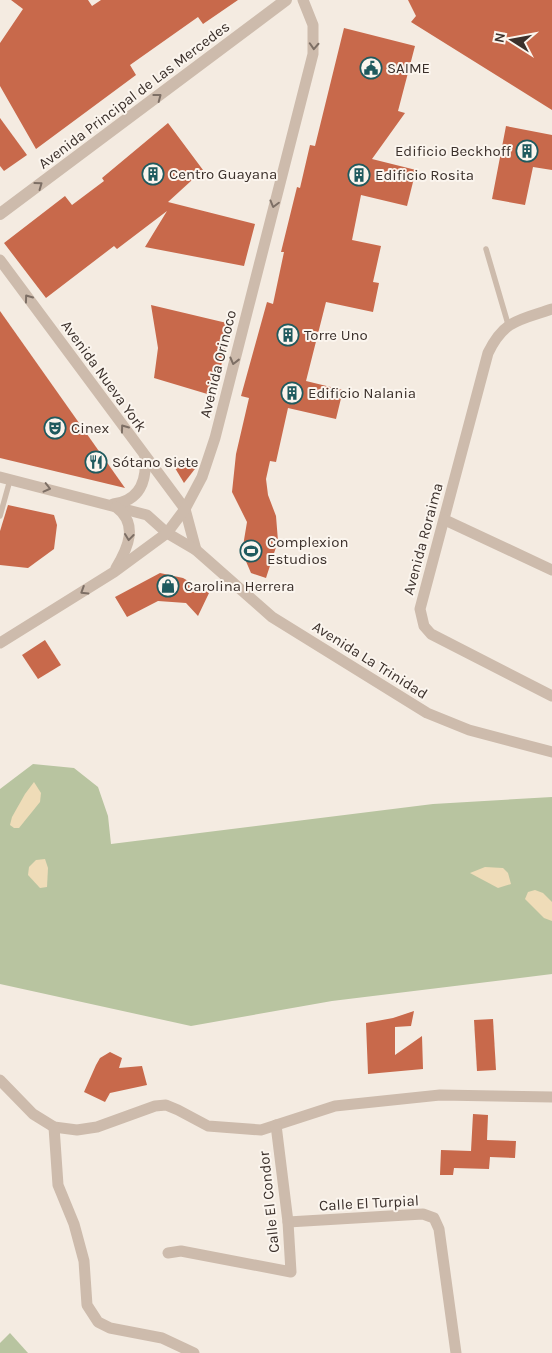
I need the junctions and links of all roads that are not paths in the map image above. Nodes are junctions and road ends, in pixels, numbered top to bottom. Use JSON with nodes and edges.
{"nodes":[{"id":1,"x":286,"y":0,"type":"edge"},
{"id":2,"x":302,"y":0,"type":"edge"},
{"id":3,"x":0,"y":214,"type":"edge"},
{"id":4,"x":486,"y":250,"type":"dead end"},
{"id":5,"x":0,"y":260,"type":"edge"},
{"id":6,"x":552,"y":309,"type":"edge"},
{"id":7,"x":508,"y":324,"type":"junction"},
{"id":8,"x":145,"y":457,"type":"junction"},
{"id":9,"x":5,"y":478,"type":"edge"},
{"id":10,"x":113,"y":504,"type":"junction"},
{"id":11,"x":185,"y":509,"type":"junction"},
{"id":12,"x":0,"y":516,"type":"edge"},
{"id":13,"x":445,"y":520,"type":"junction"},
{"id":14,"x":167,"y":533,"type":"junction"},
{"id":15,"x":196,"y":550,"type":"junction"},
{"id":16,"x":552,"y":570,"type":"edge"},
{"id":17,"x":114,"y":572,"type":"junction"},
{"id":18,"x":0,"y":643,"type":"edge"},
{"id":19,"x":552,"y":696,"type":"edge"},
{"id":20,"x":552,"y":752,"type":"edge"},
{"id":21,"x":0,"y":1080,"type":"edge"},
{"id":22,"x":552,"y":1097,"type":"edge"},
{"id":23,"x":276,"y":1125,"type":"junction"},
{"id":24,"x":54,"y":1127,"type":"junction"},
{"id":25,"x":288,"y":1222,"type":"junction"},
{"id":26,"x":168,"y":1252,"type":"dead end"},
{"id":27,"x":194,"y":1353,"type":"edge"},
{"id":28,"x":456,"y":1353,"type":"edge"}],
"edges":[{"from":3,"to":1,"type":"street","name":"Avenida Principal de Las Mercedes","one_way":true},
{"from":2,"to":11,"type":"street","name":"Avenida Orinoco","one_way":true},
{"from":4,"to":7,"type":"lane"},
{"from":8,"to":5,"type":"street","name":"Avenida Nueva York","one_way":true},
{"from":6,"to":7,"type":"street"},
{"from":7,"to":13,"type":"street","name":"Avenida Roraima"},
{"from":8,"to":10,"type":"street"},
{"from":8,"to":11,"type":"street","name":"Avenida Nueva York"},
{"from":9,"to":10,"type":"street","name":"Avenida La Trinidad","one_way":true},
{"from":9,"to":12,"type":"lane"},
{"from":10,"to":14,"type":"street","name":"Avenida La Trinidad"},
{"from":10,"to":17,"type":"street","one_way":true},
{"from":11,"to":14,"type":"street","name":"Avenida Orinoco"},
{"from":11,"to":15,"type":"street"},
{"from":13,"to":16,"type":"street"},
{"from":13,"to":19,"type":"street","name":"Avenida Roraima"},
{"from":14,"to":15,"type":"street","name":"Avenida La Trinidad"},
{"from":14,"to":17,"type":"street","name":"Avenida Orinoco"},
{"from":15,"to":20,"type":"street","name":"Avenida La Trinidad"},
{"from":17,"to":18,"type":"street","name":"Avenida Orinoco","one_way":true},
{"from":21,"to":24,"type":"street"},
{"from":22,"to":23,"type":"street"},
{"from":23,"to":24,"type":"street"},
{"from":23,"to":25,"type":"street","name":"Calle El Condor"},
{"from":24,"to":27,"type":"street"},
{"from":25,"to":26,"type":"street","name":"Calle El Condor"},
{"from":25,"to":28,"type":"street","name":"Calle El Turpial"}]}
